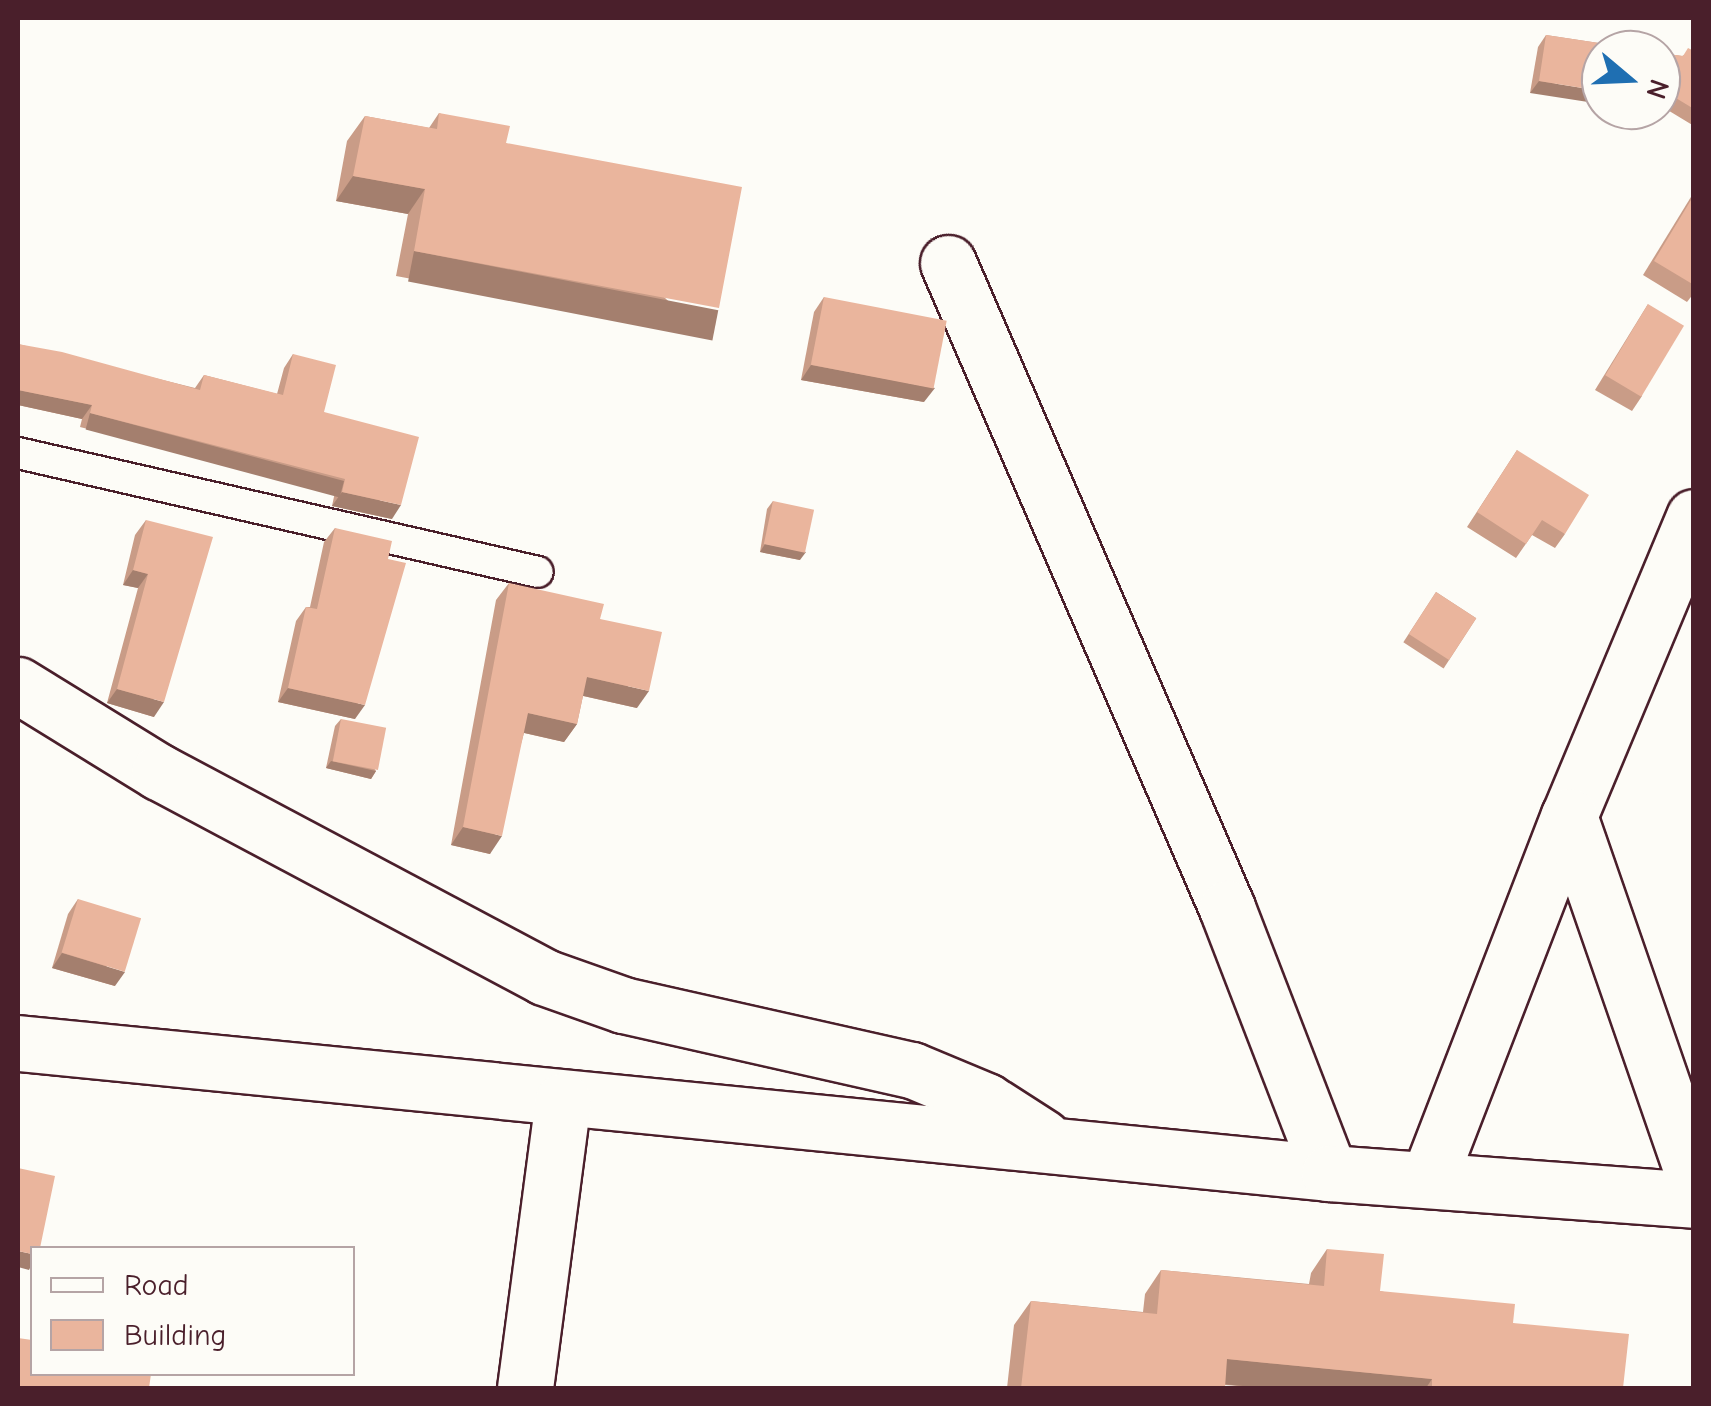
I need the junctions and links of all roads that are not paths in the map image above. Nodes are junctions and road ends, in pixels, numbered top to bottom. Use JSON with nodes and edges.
{"nodes":[{"id":1,"x":948,"y":262,"type":"dead end"},
{"id":2,"x":18,"y":452,"type":"edge"},
{"id":3,"x":1694,"y":517,"type":"edge"},
{"id":4,"x":538,"y":572,"type":"dead end"},
{"id":5,"x":18,"y":685,"type":"edge"},
{"id":6,"x":1570,"y":816,"type":"junction"},
{"id":7,"x":18,"y":1043,"type":"edge"},
{"id":8,"x":563,"y":1100,"type":"junction"},
{"id":9,"x":1052,"y":1144,"type":"junction"},
{"id":10,"x":1329,"y":1172,"type":"junction"},
{"id":11,"x":1694,"y":1177,"type":"edge"},
{"id":12,"x":1430,"y":1178,"type":"junction"},
{"id":13,"x":1694,"y":1200,"type":"edge"},
{"id":14,"x":525,"y":1388,"type":"edge"}],
"edges":[{"from":1,"to":10,"type":"street"},
{"from":2,"to":4,"type":"lane"},
{"from":3,"to":6,"type":"street"},
{"from":5,"to":9,"type":"street"},
{"from":6,"to":11,"type":"street"},
{"from":6,"to":12,"type":"street"},
{"from":7,"to":8,"type":"street"},
{"from":8,"to":9,"type":"street"},
{"from":8,"to":14,"type":"street"},
{"from":9,"to":10,"type":"street"},
{"from":10,"to":12,"type":"street"},
{"from":12,"to":13,"type":"street"}]}
